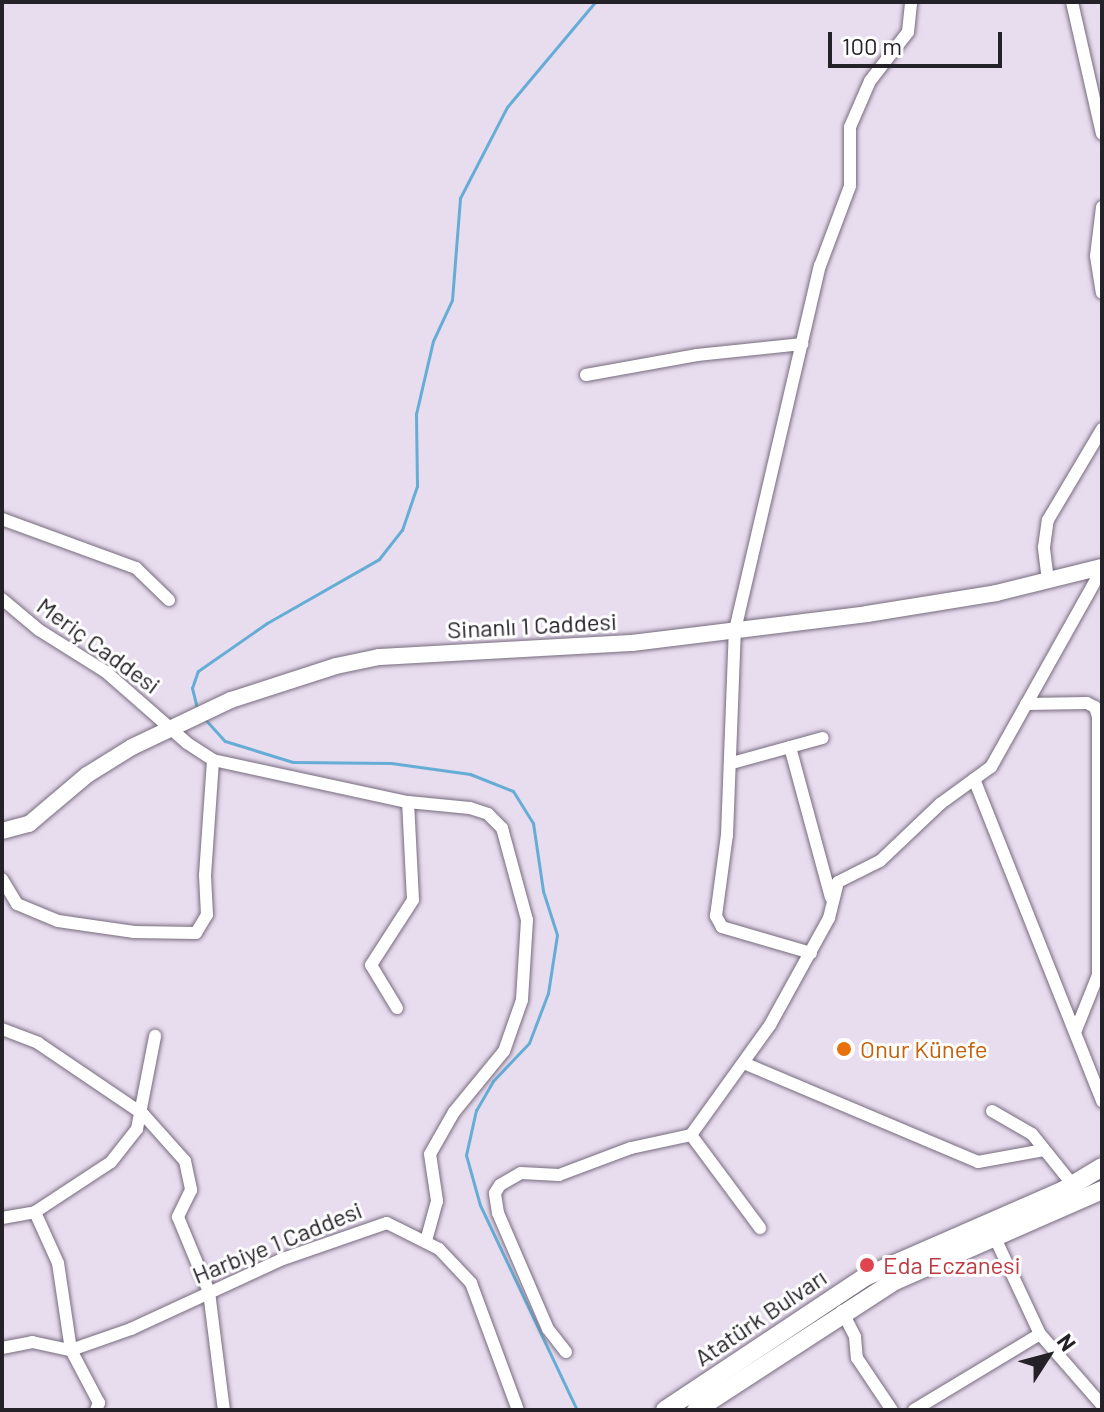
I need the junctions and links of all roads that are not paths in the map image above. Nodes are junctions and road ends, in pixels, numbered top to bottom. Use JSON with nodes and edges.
{"nodes":[{"id":1,"x":911,"y":2,"type":"edge"},
{"id":2,"x":1072,"y":2,"type":"edge"},
{"id":3,"x":1102,"y":134,"type":"edge"},
{"id":4,"x":1102,"y":207,"type":"edge"},
{"id":5,"x":1102,"y":293,"type":"edge"},
{"id":6,"x":802,"y":344,"type":"junction"},
{"id":7,"x":586,"y":375,"type":"dead end"},
{"id":8,"x":1102,"y":429,"type":"edge"},
{"id":9,"x":2,"y":519,"type":"edge"},
{"id":10,"x":1102,"y":568,"type":"edge"},
{"id":11,"x":1048,"y":581,"type":"junction"},
{"id":12,"x":2,"y":599,"type":"edge"},
{"id":13,"x":169,"y":600,"type":"dead end"},
{"id":14,"x":735,"y":630,"type":"junction"},
{"id":15,"x":1026,"y":704,"type":"junction"},
{"id":16,"x":177,"y":725,"type":"junction"},
{"id":17,"x":823,"y":738,"type":"dead end"},
{"id":18,"x":790,"y":747,"type":"junction"},
{"id":19,"x":213,"y":760,"type":"junction"},
{"id":20,"x":732,"y":763,"type":"junction"},
{"id":21,"x":974,"y":779,"type":"junction"},
{"id":22,"x":408,"y":802,"type":"junction"},
{"id":23,"x":2,"y":831,"type":"edge"},
{"id":24,"x":2,"y":879,"type":"edge"},
{"id":25,"x":832,"y":904,"type":"junction"},
{"id":26,"x":811,"y":953,"type":"junction"},
{"id":27,"x":397,"y":1008,"type":"dead end"},
{"id":28,"x":2,"y":1029,"type":"edge"},
{"id":29,"x":1076,"y":1030,"type":"junction"},
{"id":30,"x":155,"y":1036,"type":"dead end"},
{"id":31,"x":746,"y":1064,"type":"junction"},
{"id":32,"x":1102,"y":1101,"type":"edge"},
{"id":33,"x":992,"y":1111,"type":"dead end"},
{"id":34,"x":143,"y":1114,"type":"junction"},
{"id":35,"x":691,"y":1135,"type":"junction"},
{"id":36,"x":1044,"y":1150,"type":"junction"},
{"id":37,"x":1102,"y":1167,"type":"edge"},
{"id":38,"x":1073,"y":1185,"type":"junction"},
{"id":39,"x":1100,"y":1194,"type":"edge"},
{"id":40,"x":35,"y":1212,"type":"junction"},
{"id":41,"x":2,"y":1218,"type":"edge"},
{"id":42,"x":760,"y":1228,"type":"dead end"},
{"id":43,"x":1001,"y":1229,"type":"junction"},
{"id":44,"x":426,"y":1241,"type":"junction"},
{"id":45,"x":209,"y":1292,"type":"junction"},
{"id":46,"x":842,"y":1311,"type":"junction"},
{"id":47,"x":1040,"y":1334,"type":"junction"},
{"id":48,"x":2,"y":1348,"type":"edge"},
{"id":49,"x":71,"y":1350,"type":"junction"},
{"id":50,"x":566,"y":1352,"type":"dead end"},
{"id":51,"x":1102,"y":1405,"type":"edge"},
{"id":52,"x":96,"y":1410,"type":"edge"},
{"id":53,"x":224,"y":1410,"type":"edge"},
{"id":54,"x":518,"y":1410,"type":"edge"},
{"id":55,"x":665,"y":1410,"type":"edge"},
{"id":56,"x":696,"y":1410,"type":"edge"},
{"id":57,"x":892,"y":1410,"type":"edge"},
{"id":58,"x":914,"y":1410,"type":"edge"}],
"edges":[{"from":1,"to":6,"type":"street"},
{"from":2,"to":3,"type":"street"},
{"from":4,"to":5,"type":"street"},
{"from":6,"to":7,"type":"street"},
{"from":6,"to":14,"type":"street"},
{"from":8,"to":11,"type":"street"},
{"from":9,"to":13,"type":"street"},
{"from":10,"to":11,"type":"main road","name":"Sinanlı 1 Caddesi"},
{"from":10,"to":15,"type":"street"},
{"from":11,"to":14,"type":"main road","name":"Sinanlı 1 Caddesi"},
{"from":12,"to":16,"type":"street","name":"Meriç Caddesi"},
{"from":14,"to":16,"type":"main road","name":"Sinanlı 1 Caddesi"},
{"from":14,"to":20,"type":"street"},
{"from":15,"to":21,"type":"street"},
{"from":15,"to":29,"type":"street"},
{"from":16,"to":19,"type":"street","name":"Meriç Caddesi"},
{"from":16,"to":23,"type":"main road","name":"Sinanlı 1 Caddesi"},
{"from":17,"to":18,"type":"street"},
{"from":18,"to":20,"type":"street"},
{"from":18,"to":25,"type":"street"},
{"from":19,"to":22,"type":"street"},
{"from":19,"to":24,"type":"street"},
{"from":20,"to":26,"type":"street"},
{"from":21,"to":25,"type":"street"},
{"from":21,"to":29,"type":"street"},
{"from":22,"to":27,"type":"street"},
{"from":22,"to":44,"type":"street"},
{"from":25,"to":26,"type":"street"},
{"from":26,"to":31,"type":"street"},
{"from":28,"to":34,"type":"street"},
{"from":29,"to":32,"type":"street"},
{"from":30,"to":34,"type":"street"},
{"from":31,"to":35,"type":"street"},
{"from":31,"to":36,"type":"street"},
{"from":33,"to":36,"type":"street"},
{"from":34,"to":40,"type":"street"},
{"from":34,"to":45,"type":"street"},
{"from":35,"to":42,"type":"street"},
{"from":35,"to":50,"type":"street"},
{"from":36,"to":38,"type":"street"},
{"from":37,"to":38,"type":"highway","name":"Atatürk Bulvarı"},
{"from":38,"to":43,"type":"highway","name":"Atatürk Bulvarı"},
{"from":39,"to":43,"type":"highway","name":"Atatürk Bulvarı"},
{"from":40,"to":41,"type":"street"},
{"from":40,"to":49,"type":"street"},
{"from":43,"to":46,"type":"highway","name":"Atatürk Bulvarı"},
{"from":43,"to":47,"type":"street"},
{"from":43,"to":55,"type":"highway","name":"Atatürk Bulvarı"},
{"from":44,"to":45,"type":"street","name":"Harbiye 1 Caddesi"},
{"from":44,"to":54,"type":"street","name":"Harbiye 1 Caddesi"},
{"from":45,"to":49,"type":"street","name":"Harbiye 1 Caddesi"},
{"from":45,"to":53,"type":"street"},
{"from":46,"to":56,"type":"highway","name":"Atatürk Bulvarı"},
{"from":46,"to":57,"type":"street"},
{"from":47,"to":51,"type":"street"},
{"from":47,"to":58,"type":"street"},
{"from":48,"to":49,"type":"street"},
{"from":49,"to":52,"type":"street"}]}
